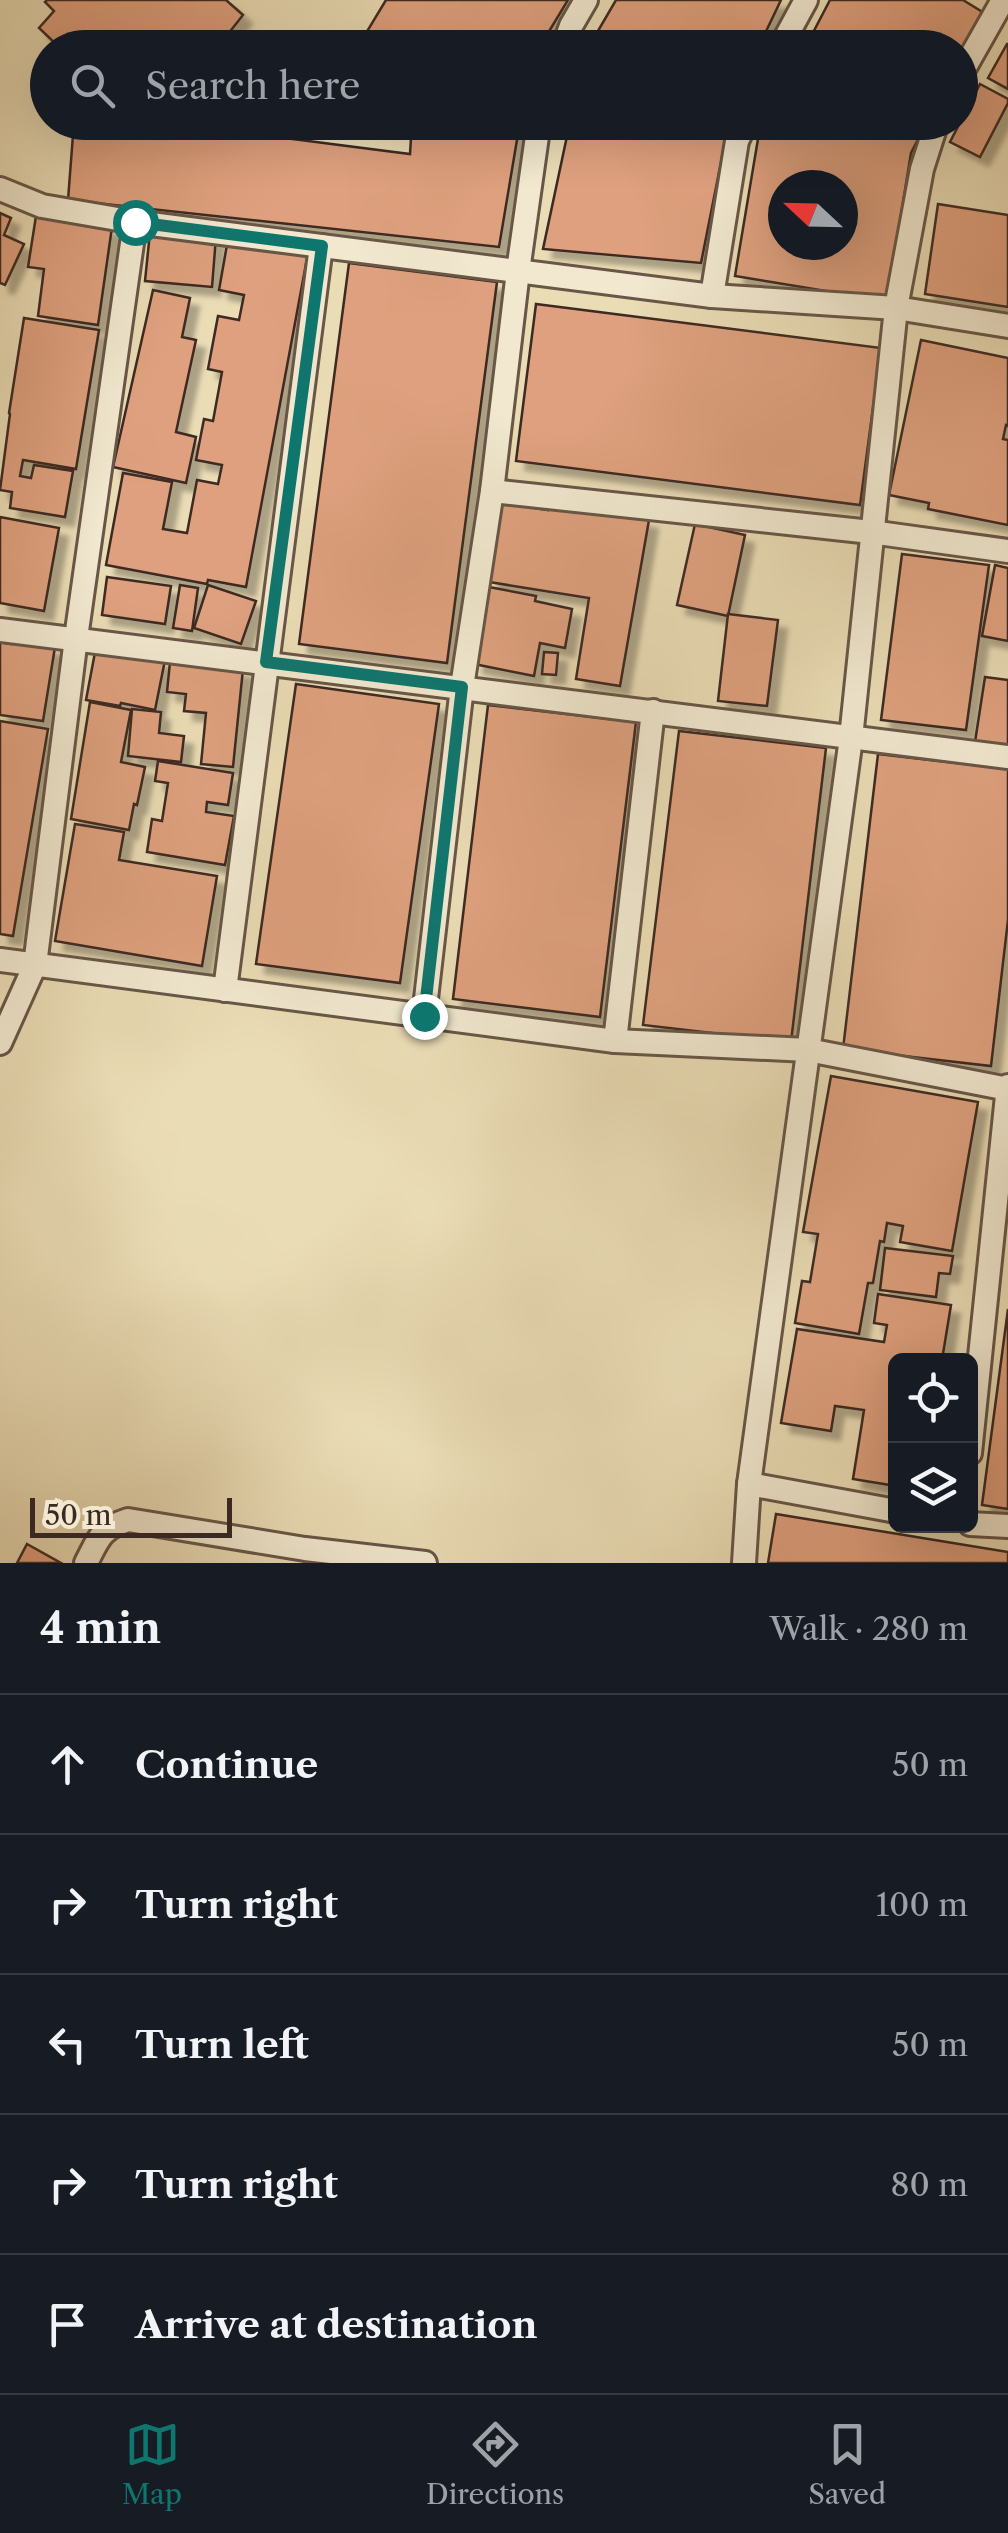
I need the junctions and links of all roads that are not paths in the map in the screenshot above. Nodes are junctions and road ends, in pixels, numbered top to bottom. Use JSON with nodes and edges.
{"nodes":[{"id":1,"x":586,"y":0,"type":"edge"},
{"id":2,"x":806,"y":0,"type":"edge"},
{"id":3,"x":1003,"y":0,"type":"edge"},
{"id":4,"x":569,"y":30,"type":"edge"},
{"id":5,"x":790,"y":30,"type":"edge"},
{"id":6,"x":978,"y":44,"type":"edge"},
{"id":7,"x":536,"y":140,"type":"edge"},
{"id":8,"x":738,"y":140,"type":"edge"},
{"id":9,"x":931,"y":140,"type":"edge"},
{"id":10,"x":0,"y":189,"type":"edge"},
{"id":11,"x":135,"y":222,"type":"junction"},
{"id":12,"x":322,"y":246,"type":"junction"},
{"id":13,"x":518,"y":271,"type":"junction"},
{"id":14,"x":712,"y":296,"type":"junction"},
{"id":15,"x":896,"y":308,"type":"junction"},
{"id":16,"x":1008,"y":326,"type":"edge"},
{"id":17,"x":492,"y":491,"type":"junction"},
{"id":18,"x":871,"y":532,"type":"junction"},
{"id":19,"x":1008,"y":551,"type":"edge"},
{"id":20,"x":0,"y":630,"type":"edge"},
{"id":21,"x":76,"y":638,"type":"junction"},
{"id":22,"x":266,"y":662,"type":"junction"},
{"id":23,"x":462,"y":687,"type":"junction"},
{"id":24,"x":653,"y":711,"type":"junction"},
{"id":25,"x":851,"y":738,"type":"junction"},
{"id":26,"x":1008,"y":757,"type":"edge"},
{"id":27,"x":0,"y":960,"type":"edge"},
{"id":28,"x":35,"y":964,"type":"junction"},
{"id":29,"x":225,"y":990,"type":"junction"},
{"id":30,"x":424,"y":1016,"type":"junction"},
{"id":31,"x":615,"y":1041,"type":"junction"},
{"id":32,"x":0,"y":1043,"type":"edge"},
{"id":33,"x":808,"y":1050,"type":"junction"},
{"id":34,"x":1008,"y":1088,"type":"edge"},
{"id":35,"x":971,"y":1443,"type":"edge"},
{"id":36,"x":749,"y":1484,"type":"junction"},
{"id":37,"x":888,"y":1510,"type":"edge"},
{"id":38,"x":978,"y":1524,"type":"edge"},
{"id":39,"x":1008,"y":1526,"type":"edge"},
{"id":40,"x":307,"y":1556,"type":"edge"},
{"id":41,"x":89,"y":1562,"type":"edge"},
{"id":42,"x":425,"y":1563,"type":"edge"},
{"id":43,"x":744,"y":1563,"type":"edge"}],
"edges":[{"from":1,"to":4,"type":"street"},
{"from":2,"to":5,"type":"street"},
{"from":3,"to":6,"type":"street"},
{"from":7,"to":13,"type":"street"},
{"from":8,"to":14,"type":"street"},
{"from":9,"to":15,"type":"street"},
{"from":10,"to":11,"type":"street"},
{"from":11,"to":12,"type":"street"},
{"from":11,"to":21,"type":"street"},
{"from":12,"to":13,"type":"street"},
{"from":12,"to":22,"type":"street"},
{"from":13,"to":14,"type":"street"},
{"from":13,"to":17,"type":"street"},
{"from":14,"to":15,"type":"street"},
{"from":15,"to":16,"type":"street"},
{"from":15,"to":18,"type":"street"},
{"from":17,"to":18,"type":"street"},
{"from":17,"to":23,"type":"street"},
{"from":18,"to":19,"type":"street"},
{"from":18,"to":25,"type":"street"},
{"from":20,"to":21,"type":"street"},
{"from":21,"to":22,"type":"street"},
{"from":21,"to":28,"type":"street"},
{"from":22,"to":23,"type":"street"},
{"from":22,"to":29,"type":"street"},
{"from":23,"to":24,"type":"street"},
{"from":23,"to":30,"type":"street"},
{"from":24,"to":25,"type":"street"},
{"from":24,"to":31,"type":"street"},
{"from":25,"to":26,"type":"street"},
{"from":25,"to":33,"type":"street"},
{"from":27,"to":28,"type":"street"},
{"from":28,"to":29,"type":"street"},
{"from":28,"to":32,"type":"street"},
{"from":29,"to":30,"type":"street"},
{"from":30,"to":31,"type":"street"},
{"from":31,"to":33,"type":"street"},
{"from":33,"to":34,"type":"street"},
{"from":33,"to":36,"type":"street"},
{"from":34,"to":35,"type":"street"},
{"from":36,"to":37,"type":"street"},
{"from":36,"to":43,"type":"street"},
{"from":38,"to":39,"type":"street"},
{"from":40,"to":41,"type":"street"},
{"from":40,"to":42,"type":"street"}]}
